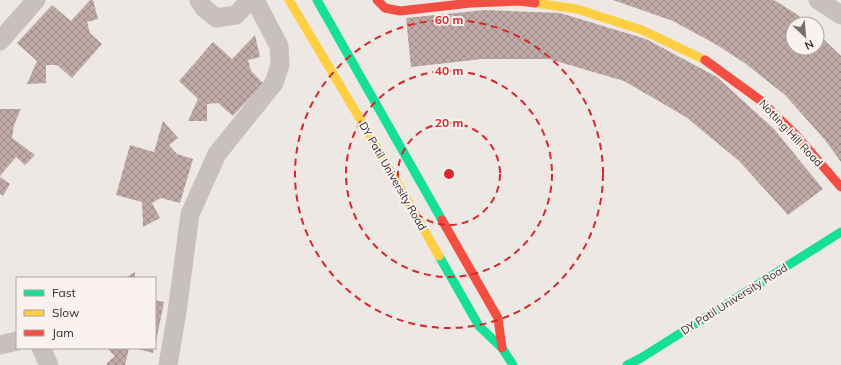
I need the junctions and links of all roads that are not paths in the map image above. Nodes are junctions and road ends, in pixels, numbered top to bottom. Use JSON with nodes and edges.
{"nodes":[{"id":1,"x":36,"y":0,"type":"edge"},
{"id":2,"x":199,"y":0,"type":"edge"},
{"id":3,"x":250,"y":0,"type":"edge"},
{"id":4,"x":255,"y":0,"type":"edge"},
{"id":5,"x":289,"y":0,"type":"edge"},
{"id":6,"x":317,"y":0,"type":"edge"},
{"id":7,"x":377,"y":0,"type":"edge"},
{"id":8,"x":818,"y":0,"type":"edge"},
{"id":9,"x":841,"y":15,"type":"edge"},
{"id":10,"x":0,"y":41,"type":"edge"},
{"id":11,"x":841,"y":187,"type":"edge"},
{"id":12,"x":841,"y":232,"type":"edge"},
{"id":13,"x":16,"y":341,"type":"edge"},
{"id":14,"x":0,"y":345,"type":"edge"},
{"id":15,"x":502,"y":348,"type":"junction"},
{"id":16,"x":41,"y":349,"type":"edge"},
{"id":17,"x":49,"y":365,"type":"edge"},
{"id":18,"x":168,"y":365,"type":"edge"},
{"id":19,"x":513,"y":365,"type":"edge"},
{"id":20,"x":627,"y":365,"type":"edge"}],
"edges":[{"from":1,"to":10,"type":"street"},
{"from":2,"to":3,"type":"street"},
{"from":4,"to":18,"type":"street"},
{"from":5,"to":15,"type":"street","name":"DY Patil University Road"},
{"from":6,"to":15,"type":"street","name":"DY Patil University Road"},
{"from":7,"to":11,"type":"street","name":"Notting Hill Road"},
{"from":8,"to":9,"type":"street"},
{"from":12,"to":20,"type":"street","name":"DY Patil University Road"},
{"from":13,"to":14,"type":"street"},
{"from":15,"to":19,"type":"street","name":"DY Patil University Road"},
{"from":16,"to":17,"type":"street"}]}
